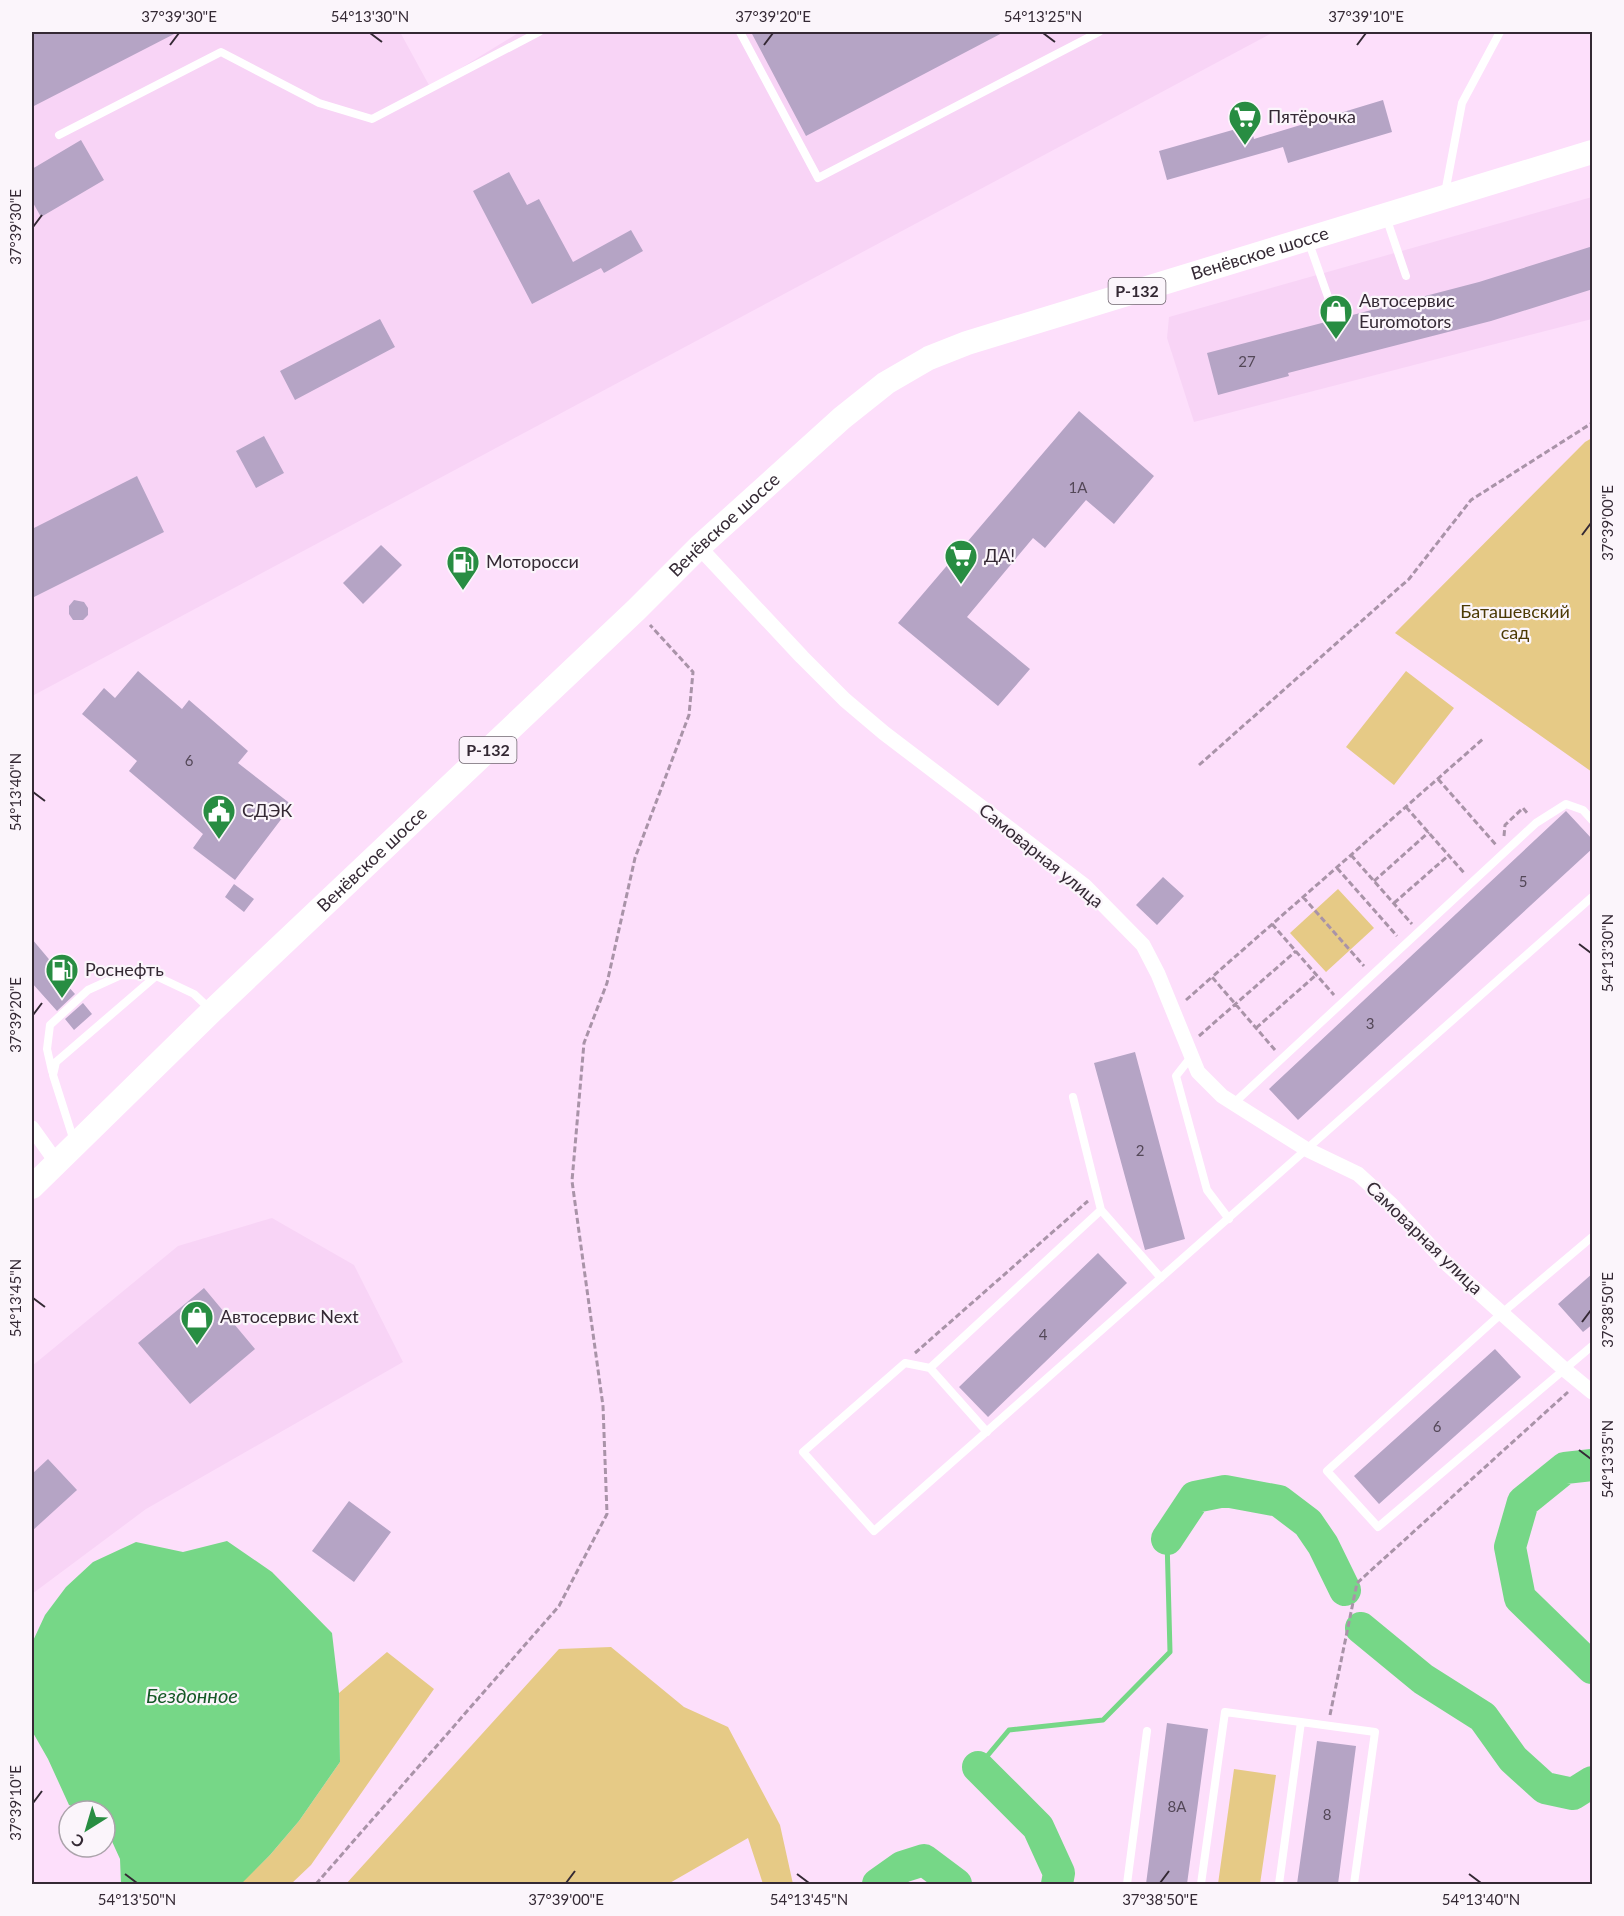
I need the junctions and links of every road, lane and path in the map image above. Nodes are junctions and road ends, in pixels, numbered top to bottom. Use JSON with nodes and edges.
{"nodes":[{"id":1,"x":539,"y":32,"type":"edge"},
{"id":2,"x":741,"y":32,"type":"edge"},
{"id":3,"x":1099,"y":32,"type":"edge"},
{"id":4,"x":1500,"y":32,"type":"edge"},
{"id":5,"x":59,"y":135,"type":"dead end"},
{"id":6,"x":1593,"y":152,"type":"edge"},
{"id":7,"x":1444,"y":197,"type":"junction"},
{"id":8,"x":1386,"y":215,"type":"junction"},
{"id":9,"x":1307,"y":239,"type":"junction"},
{"id":10,"x":1406,"y":276,"type":"dead end"},
{"id":11,"x":1333,"y":311,"type":"dead end"},
{"id":12,"x":1593,"y":423,"type":"edge"},
{"id":13,"x":699,"y":547,"type":"junction"},
{"id":14,"x":636,"y":610,"type":"junction"},
{"id":15,"x":1483,"y":739,"type":"dead end"},
{"id":16,"x":1200,"y":765,"type":"dead end"},
{"id":17,"x":1438,"y":779,"type":"junction"},
{"id":18,"x":1406,"y":807,"type":"junction"},
{"id":19,"x":1593,"y":820,"type":"edge"},
{"id":20,"x":1429,"y":832,"type":"junction"},
{"id":21,"x":1503,"y":854,"type":"junction"},
{"id":22,"x":1351,"y":855,"type":"junction"},
{"id":23,"x":1449,"y":855,"type":"junction"},
{"id":24,"x":1337,"y":868,"type":"junction"},
{"id":25,"x":1374,"y":880,"type":"junction"},
{"id":26,"x":1472,"y":882,"type":"junction"},
{"id":27,"x":1303,"y":897,"type":"junction"},
{"id":28,"x":1593,"y":897,"type":"edge"},
{"id":29,"x":1394,"y":903,"type":"junction"},
{"id":30,"x":1272,"y":924,"type":"junction"},
{"id":31,"x":1419,"y":932,"type":"junction"},
{"id":32,"x":1405,"y":945,"type":"junction"},
{"id":33,"x":1296,"y":951,"type":"junction"},
{"id":34,"x":1316,"y":975,"type":"junction"},
{"id":35,"x":1372,"y":975,"type":"junction"},
{"id":36,"x":156,"y":976,"type":"junction"},
{"id":37,"x":1212,"y":977,"type":"junction"},
{"id":38,"x":1342,"y":1003,"type":"junction"},
{"id":39,"x":1236,"y":1004,"type":"junction"},
{"id":40,"x":212,"y":1011,"type":"junction"},
{"id":41,"x":1173,"y":1012,"type":"junction"},
{"id":42,"x":1256,"y":1028,"type":"junction"},
{"id":43,"x":1189,"y":1052,"type":"junction"},
{"id":44,"x":1283,"y":1058,"type":"junction"},
{"id":45,"x":53,"y":1075,"type":"junction"},
{"id":46,"x":1073,"y":1097,"type":"dead end"},
{"id":47,"x":1234,"y":1103,"type":"junction"},
{"id":48,"x":32,"y":1128,"type":"edge"},
{"id":49,"x":75,"y":1145,"type":"junction"},
{"id":50,"x":1306,"y":1149,"type":"junction"},
{"id":51,"x":57,"y":1163,"type":"junction"},
{"id":52,"x":32,"y":1187,"type":"edge"},
{"id":53,"x":1097,"y":1192,"type":"junction"},
{"id":54,"x":1101,"y":1210,"type":"junction"},
{"id":55,"x":1228,"y":1219,"type":"junction"},
{"id":56,"x":1593,"y":1237,"type":"edge"},
{"id":57,"x":1161,"y":1278,"type":"junction"},
{"id":58,"x":1502,"y":1313,"type":"junction"},
{"id":59,"x":1593,"y":1346,"type":"edge"},
{"id":60,"x":905,"y":1362,"type":"junction"},
{"id":61,"x":930,"y":1368,"type":"junction"},
{"id":62,"x":1564,"y":1369,"type":"junction"},
{"id":63,"x":1579,"y":1382,"type":"junction"},
{"id":64,"x":1593,"y":1392,"type":"edge"},
{"id":65,"x":987,"y":1432,"type":"junction"},
{"id":66,"x":1301,"y":1722,"type":"junction"},
{"id":67,"x":1328,"y":1726,"type":"junction"},
{"id":68,"x":1147,"y":1731,"type":"dead end"},
{"id":69,"x":316,"y":1884,"type":"edge"},
{"id":70,"x":1127,"y":1884,"type":"edge"},
{"id":71,"x":1202,"y":1884,"type":"edge"},
{"id":72,"x":1279,"y":1884,"type":"edge"},
{"id":73,"x":1354,"y":1884,"type":"edge"}],
"edges":[{"from":1,"to":5,"type":"lane"},
{"from":2,"to":3,"type":"lane"},
{"from":4,"to":7,"type":"lane"},
{"from":6,"to":7,"type":"main road","name":"Венёвское шоссе","number":"Р-132"},
{"from":7,"to":8,"type":"main road","name":"Венёвское шоссе","number":"Р-132"},
{"from":8,"to":9,"type":"main road","name":"Венёвское шоссе","number":"Р-132"},
{"from":8,"to":10,"type":"lane"},
{"from":9,"to":11,"type":"lane"},
{"from":9,"to":13,"type":"main road","name":"Венёвское шоссе","number":"Р-132"},
{"from":12,"to":16,"type":"path"},
{"from":13,"to":14,"type":"main road","name":"Венёвское шоссе","number":"Р-132"},
{"from":13,"to":41,"type":"street","name":"Самоварная улица"},
{"from":14,"to":40,"type":"main road","name":"Венёвское шоссе","number":"Р-132"},
{"from":14,"to":69,"type":"path"},
{"from":15,"to":17,"type":"path"},
{"from":17,"to":18,"type":"path"},
{"from":17,"to":21,"type":"path"},
{"from":18,"to":20,"type":"path"},
{"from":18,"to":22,"type":"path"},
{"from":19,"to":21,"type":"lane"},
{"from":20,"to":23,"type":"path"},
{"from":20,"to":25,"type":"path"},
{"from":21,"to":26,"type":"lane"},
{"from":22,"to":24,"type":"path"},
{"from":22,"to":25,"type":"path"},
{"from":23,"to":26,"type":"path"},
{"from":23,"to":29,"type":"path"},
{"from":24,"to":27,"type":"path"},
{"from":24,"to":32,"type":"path"},
{"from":25,"to":29,"type":"path"},
{"from":26,"to":31,"type":"lane"},
{"from":27,"to":30,"type":"path"},
{"from":27,"to":35,"type":"path"},
{"from":28,"to":50,"type":"lane"},
{"from":29,"to":31,"type":"path"},
{"from":30,"to":33,"type":"path"},
{"from":30,"to":37,"type":"path"},
{"from":31,"to":32,"type":"lane"},
{"from":32,"to":35,"type":"lane"},
{"from":33,"to":34,"type":"path"},
{"from":33,"to":39,"type":"path"},
{"from":34,"to":38,"type":"path"},
{"from":34,"to":42,"type":"path"},
{"from":35,"to":38,"type":"lane"},
{"from":36,"to":40,"type":"lane"},
{"from":36,"to":45,"type":"lane"},
{"from":36,"to":45,"type":"lane"},
{"from":37,"to":39,"type":"path"},
{"from":37,"to":41,"type":"path"},
{"from":38,"to":44,"type":"lane"},
{"from":39,"to":42,"type":"path"},
{"from":39,"to":43,"type":"path"},
{"from":40,"to":49,"type":"main road","name":"Венёвское шоссе","number":"Р-132"},
{"from":41,"to":43,"type":"street","name":"Самоварная улица"},
{"from":42,"to":44,"type":"path"},
{"from":43,"to":47,"type":"street","name":"Самоварная улица"},
{"from":43,"to":55,"type":"lane"},
{"from":44,"to":47,"type":"lane"},
{"from":45,"to":49,"type":"lane"},
{"from":46,"to":53,"type":"lane"},
{"from":47,"to":50,"type":"street","name":"Самоварная улица"},
{"from":48,"to":51,"type":"street"},
{"from":49,"to":51,"type":"main road","name":"Венёвское шоссе","number":"Р-132"},
{"from":50,"to":55,"type":"lane"},
{"from":50,"to":58,"type":"street","name":"Самоварная улица"},
{"from":51,"to":52,"type":"main road","name":"Венёвское шоссе","number":"Р-132"},
{"from":53,"to":54,"type":"lane"},
{"from":53,"to":60,"type":"path"},
{"from":54,"to":57,"type":"lane"},
{"from":54,"to":61,"type":"lane"},
{"from":55,"to":57,"type":"lane"},
{"from":56,"to":58,"type":"lane"},
{"from":57,"to":65,"type":"lane"},
{"from":58,"to":62,"type":"street","name":"Самоварная улица"},
{"from":58,"to":62,"type":"lane"},
{"from":59,"to":62,"type":"lane"},
{"from":60,"to":61,"type":"lane"},
{"from":60,"to":65,"type":"lane"},
{"from":61,"to":65,"type":"lane"},
{"from":62,"to":63,"type":"street","name":"Самоварная улица"},
{"from":63,"to":64,"type":"street","name":"Самоварная улица"},
{"from":63,"to":67,"type":"path"},
{"from":66,"to":67,"type":"lane"},
{"from":66,"to":71,"type":"lane"},
{"from":66,"to":72,"type":"lane"},
{"from":67,"to":73,"type":"lane"},
{"from":68,"to":70,"type":"lane"}]}
